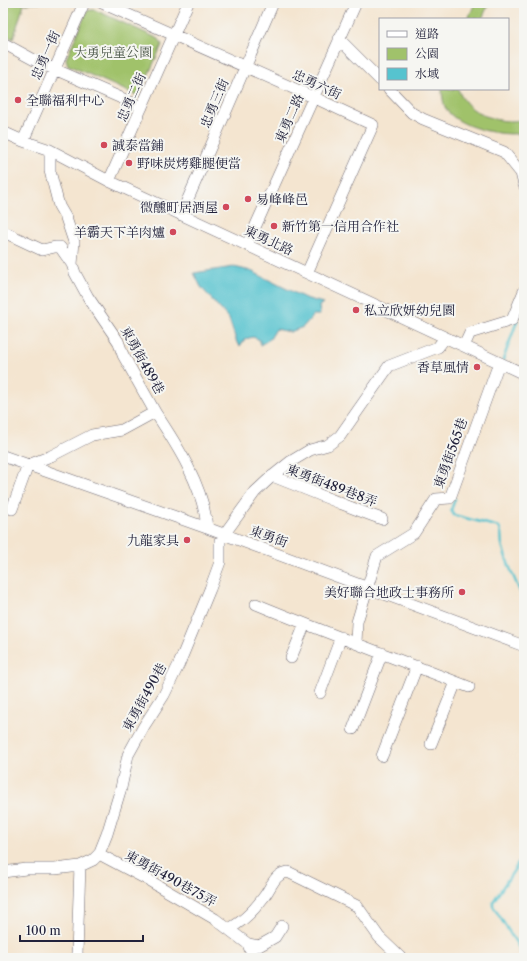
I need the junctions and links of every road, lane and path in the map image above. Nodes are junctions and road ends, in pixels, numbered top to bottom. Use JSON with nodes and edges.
{"nodes":[{"id":1,"x":84,"y":3,"type":"edge"},
{"id":2,"x":102,"y":3,"type":"edge"},
{"id":3,"x":188,"y":3,"type":"edge"},
{"id":4,"x":273,"y":3,"type":"edge"},
{"id":5,"x":356,"y":3,"type":"edge"},
{"id":6,"x":173,"y":35,"type":"junction"},
{"id":7,"x":339,"y":39,"type":"junction"},
{"id":8,"x":3,"y":43,"type":"edge"},
{"id":9,"x":244,"y":67,"type":"junction"},
{"id":10,"x":54,"y":69,"type":"junction"},
{"id":11,"x":379,"y":79,"type":"edge"},
{"id":12,"x":390,"y":90,"type":"edge"},
{"id":13,"x":313,"y":97,"type":"junction"},
{"id":14,"x":142,"y":107,"type":"junction"},
{"id":15,"x":3,"y":132,"type":"edge"},
{"id":16,"x":23,"y":141,"type":"junction"},
{"id":17,"x":50,"y":150,"type":"junction"},
{"id":18,"x":109,"y":181,"type":"junction"},
{"id":19,"x":524,"y":185,"type":"edge"},
{"id":20,"x":181,"y":215,"type":"junction"},
{"id":21,"x":3,"y":234,"type":"edge"},
{"id":22,"x":247,"y":245,"type":"junction"},
{"id":23,"x":72,"y":264,"type":"junction"},
{"id":24,"x":307,"y":274,"type":"junction"},
{"id":25,"x":524,"y":291,"type":"edge"},
{"id":26,"x":445,"y":338,"type":"junction"},
{"id":27,"x":464,"y":346,"type":"junction"},
{"id":28,"x":502,"y":364,"type":"junction"},
{"id":29,"x":524,"y":374,"type":"edge"},
{"id":30,"x":155,"y":412,"type":"junction"},
{"id":31,"x":3,"y":456,"type":"edge"},
{"id":32,"x":28,"y":465,"type":"junction"},
{"id":33,"x":272,"y":476,"type":"junction"},
{"id":34,"x":12,"y":509,"type":"dead end"},
{"id":35,"x":382,"y":519,"type":"dead end"},
{"id":36,"x":207,"y":528,"type":"junction"},
{"id":37,"x":224,"y":534,"type":"junction"},
{"id":38,"x":367,"y":588,"type":"junction"},
{"id":39,"x":256,"y":604,"type":"dead end"},
{"id":40,"x":305,"y":624,"type":"junction"},
{"id":41,"x":341,"y":637,"type":"junction"},
{"id":42,"x":356,"y":643,"type":"junction"},
{"id":43,"x":524,"y":646,"type":"edge"},
{"id":44,"x":382,"y":653,"type":"junction"},
{"id":45,"x":291,"y":658,"type":"dead end"},
{"id":46,"x":417,"y":666,"type":"junction"},
{"id":47,"x":456,"y":682,"type":"junction"},
{"id":48,"x":469,"y":687,"type":"dead end"},
{"id":49,"x":320,"y":693,"type":"dead end"},
{"id":50,"x":352,"y":729,"type":"dead end"},
{"id":51,"x":431,"y":744,"type":"dead end"},
{"id":52,"x":382,"y":756,"type":"dead end"},
{"id":53,"x":99,"y":854,"type":"junction"},
{"id":54,"x":80,"y":866,"type":"junction"},
{"id":55,"x":3,"y":872,"type":"edge"},
{"id":56,"x":282,"y":926,"type":"dead end"},
{"id":57,"x":228,"y":929,"type":"junction"},
{"id":58,"x":248,"y":944,"type":"junction"},
{"id":59,"x":79,"y":958,"type":"edge"},
{"id":60,"x":253,"y":958,"type":"edge"},
{"id":61,"x":401,"y":958,"type":"edge"}],
"edges":[{"from":1,"to":10,"type":"street","name":"忠勇一街"},
{"from":2,"to":6,"type":"street","name":"忠勇六街"},
{"from":3,"to":6,"type":"street","name":"忠勇二街"},
{"from":4,"to":9,"type":"street","name":"忠勇三街"},
{"from":5,"to":7,"type":"street","name":"東勇二路"},
{"from":6,"to":9,"type":"street","name":"忠勇六街"},
{"from":6,"to":14,"type":"street","name":"忠勇二街"},
{"from":7,"to":11,"type":"street"},
{"from":7,"to":13,"type":"street","name":"東勇二路"},
{"from":8,"to":10,"type":"street"},
{"from":9,"to":13,"type":"street","name":"忠勇六街"},
{"from":9,"to":20,"type":"street","name":"忠勇三街"},
{"from":10,"to":14,"type":"street"},
{"from":10,"to":16,"type":"street","name":"忠勇一街"},
{"from":12,"to":19,"type":"street"},
{"from":13,"to":22,"type":"street","name":"東勇二路"},
{"from":13,"to":24,"type":"street","name":"忠勇六街"},
{"from":14,"to":18,"type":"street","name":"忠勇二街"},
{"from":15,"to":16,"type":"street","name":"東勇北路"},
{"from":16,"to":17,"type":"street","name":"東勇北路"},
{"from":17,"to":18,"type":"street","name":"東勇北路"},
{"from":17,"to":23,"type":"street","name":"東勇街489巷"},
{"from":18,"to":20,"type":"street","name":"東勇北路"},
{"from":20,"to":22,"type":"street","name":"東勇北路"},
{"from":21,"to":23,"type":"street"},
{"from":22,"to":24,"type":"street","name":"東勇北路"},
{"from":23,"to":30,"type":"street","name":"東勇街489巷"},
{"from":24,"to":26,"type":"street","name":"東勇北路"},
{"from":25,"to":27,"type":"street"},
{"from":26,"to":27,"type":"street","name":"東勇北路"},
{"from":26,"to":33,"type":"street"},
{"from":27,"to":28,"type":"street","name":"東勇北路"},
{"from":28,"to":29,"type":"street","name":"東勇北路"},
{"from":28,"to":38,"type":"street","name":"東勇街565巷"},
{"from":30,"to":32,"type":"street","name":"東勇街489巷"},
{"from":30,"to":36,"type":"street"},
{"from":31,"to":32,"type":"street","name":"東勇街"},
{"from":32,"to":34,"type":"street"},
{"from":32,"to":36,"type":"street","name":"東勇街"},
{"from":33,"to":35,"type":"street","name":"東勇街489巷8弄"},
{"from":33,"to":37,"type":"street"},
{"from":36,"to":37,"type":"street","name":"東勇街"},
{"from":37,"to":38,"type":"street","name":"東勇街"},
{"from":37,"to":53,"type":"street","name":"東勇街490巷"},
{"from":38,"to":42,"type":"street"},
{"from":38,"to":43,"type":"street","name":"東勇街"},
{"from":39,"to":40,"type":"street"},
{"from":40,"to":41,"type":"street"},
{"from":40,"to":45,"type":"street"},
{"from":41,"to":42,"type":"street"},
{"from":41,"to":49,"type":"street"},
{"from":42,"to":44,"type":"street"},
{"from":44,"to":46,"type":"street"},
{"from":44,"to":50,"type":"street"},
{"from":46,"to":47,"type":"street"},
{"from":46,"to":52,"type":"street"},
{"from":47,"to":48,"type":"street"},
{"from":47,"to":51,"type":"street"},
{"from":53,"to":54,"type":"street"},
{"from":53,"to":57,"type":"street","name":"東勇街490巷75弄"},
{"from":54,"to":55,"type":"street"},
{"from":54,"to":59,"type":"street"},
{"from":56,"to":58,"type":"street"},
{"from":57,"to":58,"type":"street","name":"東勇街490巷75弄"},
{"from":57,"to":61,"type":"street"},
{"from":58,"to":60,"type":"street"}]}
